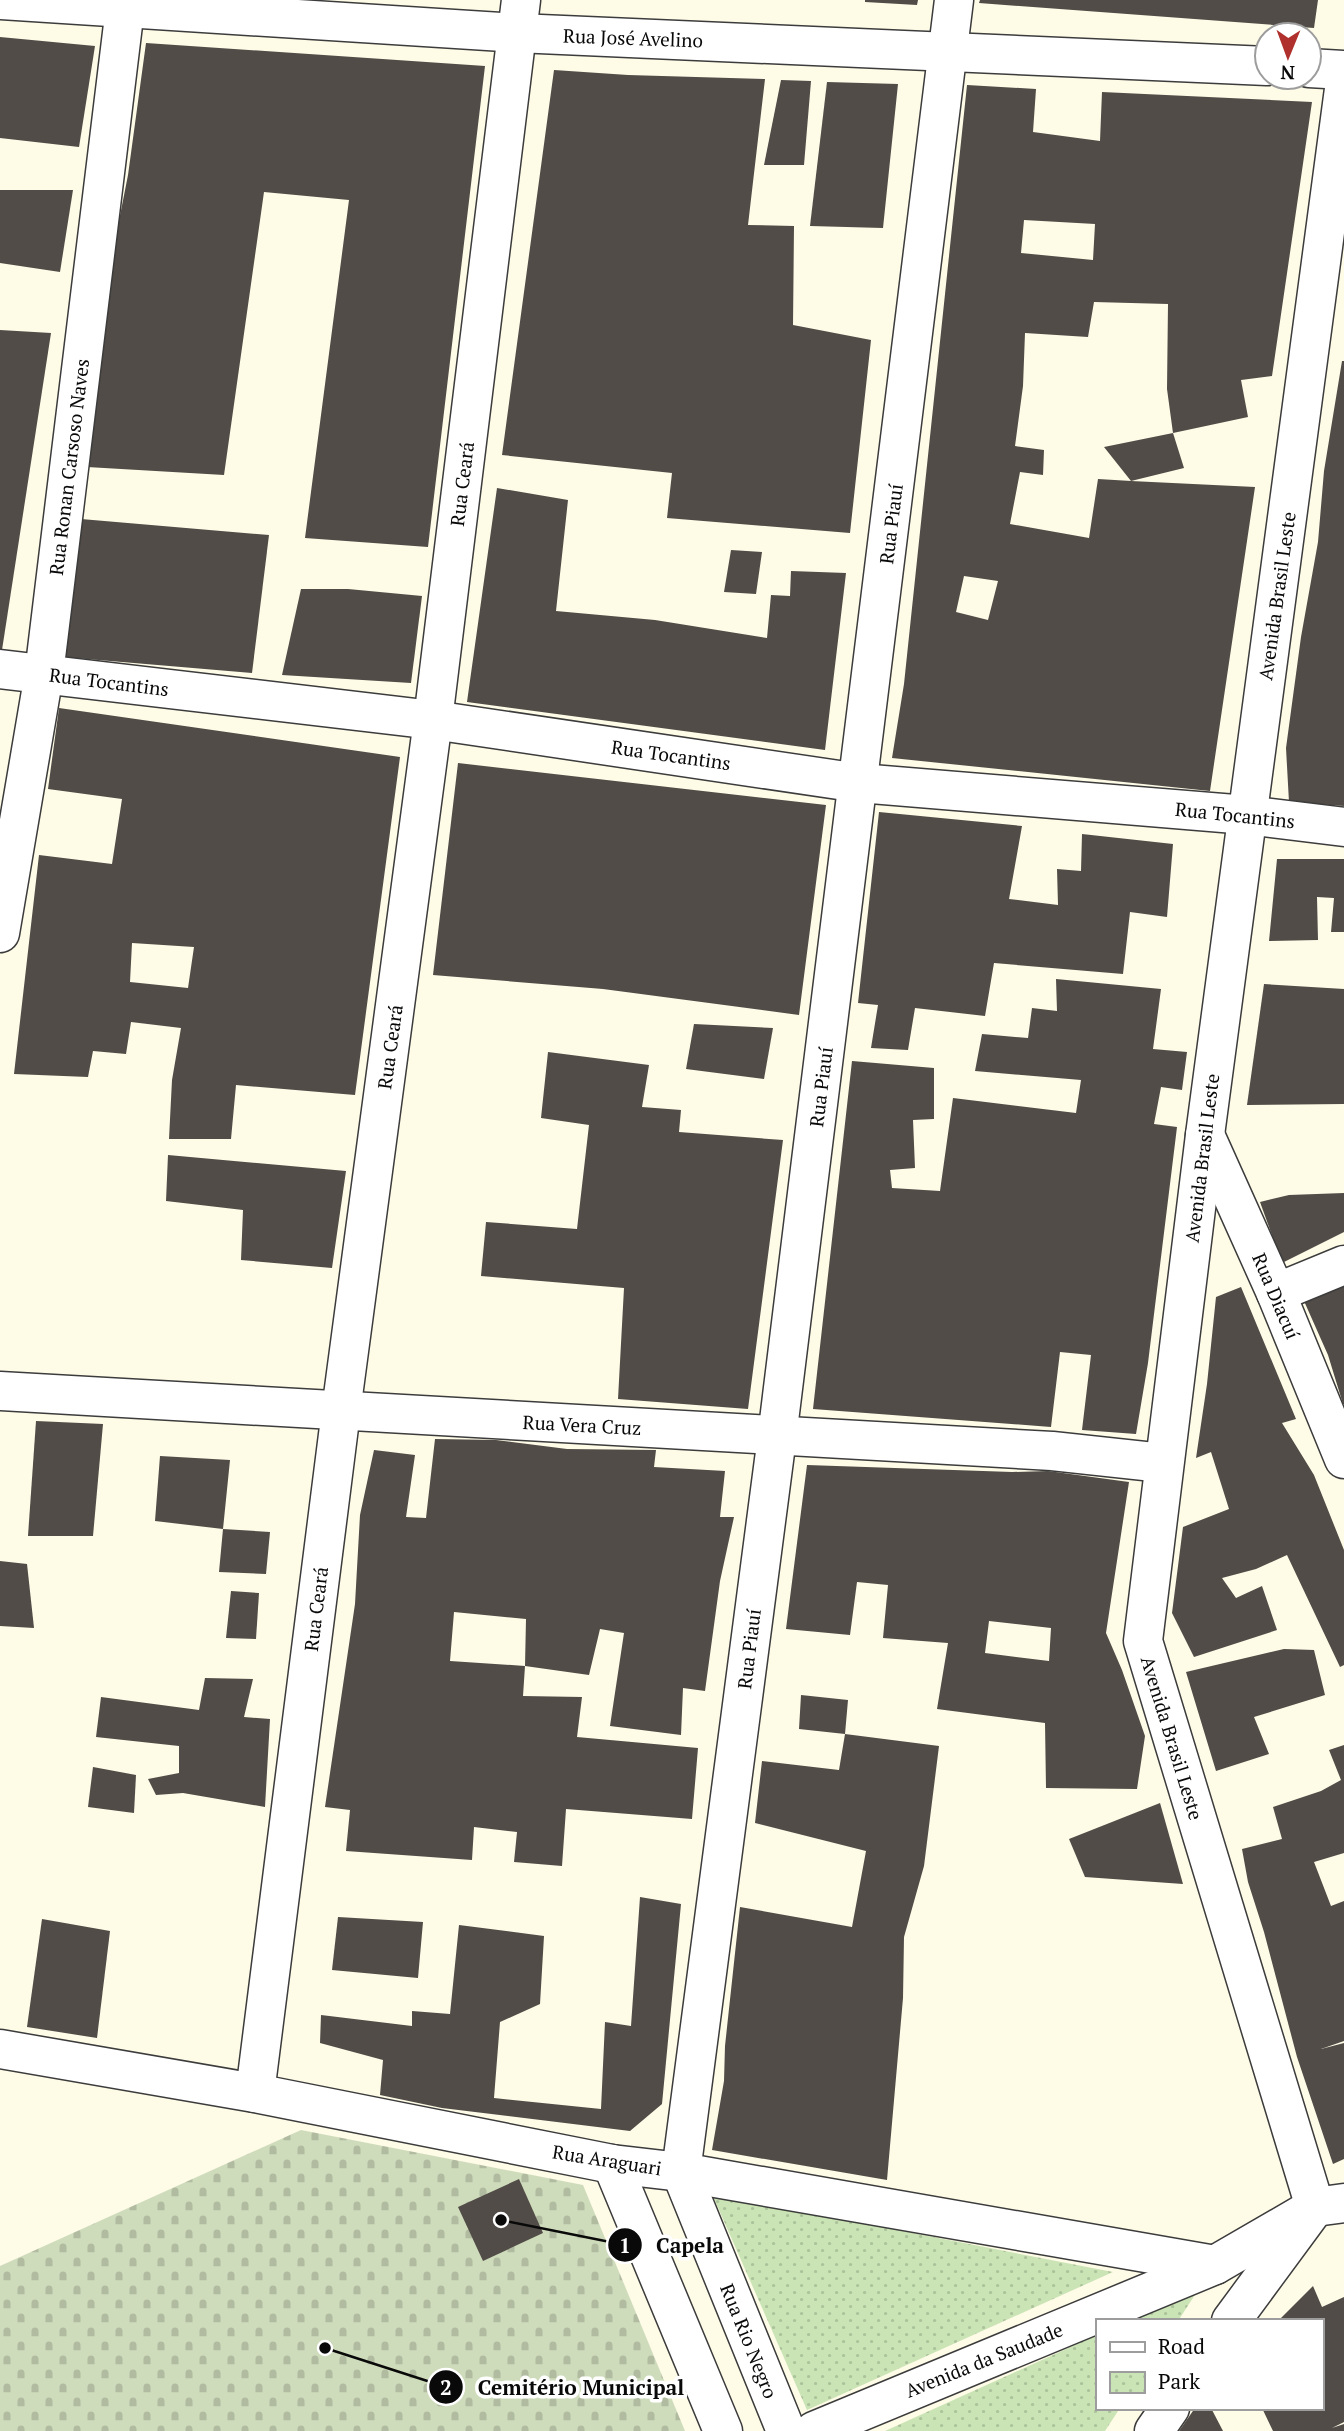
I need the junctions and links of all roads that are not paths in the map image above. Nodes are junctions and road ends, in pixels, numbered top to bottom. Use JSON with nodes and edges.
{"nodes":[{"id":1,"x":0,"y":0,"type":"edge"},
{"id":2,"x":954,"y":0,"type":"edge"},
{"id":3,"x":125,"y":3,"type":"edge"},
{"id":4,"x":519,"y":17,"type":"edge"},
{"id":5,"x":949,"y":52,"type":"junction"},
{"id":6,"x":1253,"y":65,"type":"edge"},
{"id":7,"x":1323,"y":69,"type":"edge"},
{"id":8,"x":1344,"y":70,"type":"edge"},
{"id":9,"x":1344,"y":89,"type":"edge"},
{"id":10,"x":0,"y":669,"type":"edge"},
{"id":11,"x":44,"y":674,"type":"junction"},
{"id":12,"x":433,"y":720,"type":"junction"},
{"id":13,"x":859,"y":783,"type":"junction"},
{"id":14,"x":1247,"y":815,"type":"junction"},
{"id":15,"x":1344,"y":827,"type":"edge"},
{"id":16,"x":0,"y":933,"type":"edge"},
{"id":17,"x":1205,"y":1135,"type":"junction"},
{"id":18,"x":1344,"y":1265,"type":"edge"},
{"id":19,"x":1276,"y":1293,"type":"junction"},
{"id":20,"x":0,"y":1391,"type":"edge"},
{"id":21,"x":341,"y":1411,"type":"junction"},
{"id":22,"x":777,"y":1437,"type":"junction"},
{"id":23,"x":1344,"y":1459,"type":"edge"},
{"id":24,"x":1163,"y":1463,"type":"junction"},
{"id":25,"x":0,"y":2049,"type":"edge"},
{"id":26,"x":255,"y":2093,"type":"junction"},
{"id":27,"x":612,"y":2164,"type":"junction"},
{"id":28,"x":681,"y":2172,"type":"junction"},
{"id":29,"x":1329,"y":2205,"type":"edge"},
{"id":30,"x":1215,"y":2265,"type":"junction"},
{"id":31,"x":1233,"y":2319,"type":"edge"},
{"id":32,"x":1169,"y":2410,"type":"edge"},
{"id":33,"x":723,"y":2431,"type":"edge"},
{"id":34,"x":786,"y":2431,"type":"edge"},
{"id":35,"x":814,"y":2431,"type":"edge"},
{"id":36,"x":1154,"y":2431,"type":"edge"}],
"edges":[{"from":1,"to":3,"type":"street","name":"Rua José Avelino"},
{"from":2,"to":5,"type":"street","name":"Rua Piauí"},
{"from":3,"to":4,"type":"street","name":"Rua José Avelino"},
{"from":3,"to":11,"type":"street","name":"Rua Ronan Carsoso Naves"},
{"from":4,"to":5,"type":"street","name":"Rua José Avelino"},
{"from":4,"to":12,"type":"street","name":"Rua Ceará"},
{"from":5,"to":6,"type":"street","name":"Rua José Avelino"},
{"from":5,"to":13,"type":"street","name":"Rua Piauí"},
{"from":7,"to":8,"type":"street"},
{"from":9,"to":14,"type":"street","name":"Avenida Brasil Leste"},
{"from":10,"to":11,"type":"street","name":"Rua Tocantins"},
{"from":11,"to":12,"type":"street","name":"Rua Tocantins"},
{"from":11,"to":16,"type":"street","name":"Rua Ronan Carsoso Naves"},
{"from":12,"to":13,"type":"street","name":"Rua Tocantins"},
{"from":12,"to":21,"type":"street","name":"Rua Ceará"},
{"from":13,"to":14,"type":"street","name":"Rua Tocantins"},
{"from":13,"to":22,"type":"street","name":"Rua Piauí"},
{"from":14,"to":15,"type":"street","name":"Rua Tocantins"},
{"from":14,"to":17,"type":"street","name":"Avenida Brasil Leste"},
{"from":17,"to":19,"type":"street","name":"Rua Diacuí"},
{"from":17,"to":24,"type":"street","name":"Avenida Brasil Leste"},
{"from":18,"to":19,"type":"street"},
{"from":19,"to":23,"type":"street","name":"Rua Diacuí"},
{"from":20,"to":21,"type":"street","name":"Rua Vera Cruz"},
{"from":21,"to":22,"type":"street","name":"Rua Vera Cruz"},
{"from":21,"to":26,"type":"street","name":"Rua Ceará"},
{"from":22,"to":24,"type":"street","name":"Rua Vera Cruz"},
{"from":22,"to":28,"type":"street","name":"Rua Piauí"},
{"from":24,"to":29,"type":"street","name":"Avenida Brasil Leste"},
{"from":25,"to":26,"type":"street","name":"Rua Araguari"},
{"from":26,"to":27,"type":"street","name":"Rua Araguari"},
{"from":27,"to":28,"type":"street","name":"Rua Araguari"},
{"from":27,"to":33,"type":"street"},
{"from":28,"to":30,"type":"street","name":"Rua Araguari"},
{"from":28,"to":34,"type":"street","name":"Rua Rio Negro"},
{"from":29,"to":30,"type":"street","name":"Avenida da Saudade"},
{"from":29,"to":31,"type":"street"},
{"from":30,"to":35,"type":"street","name":"Avenida da Saudade"},
{"from":32,"to":36,"type":"street"}]}
